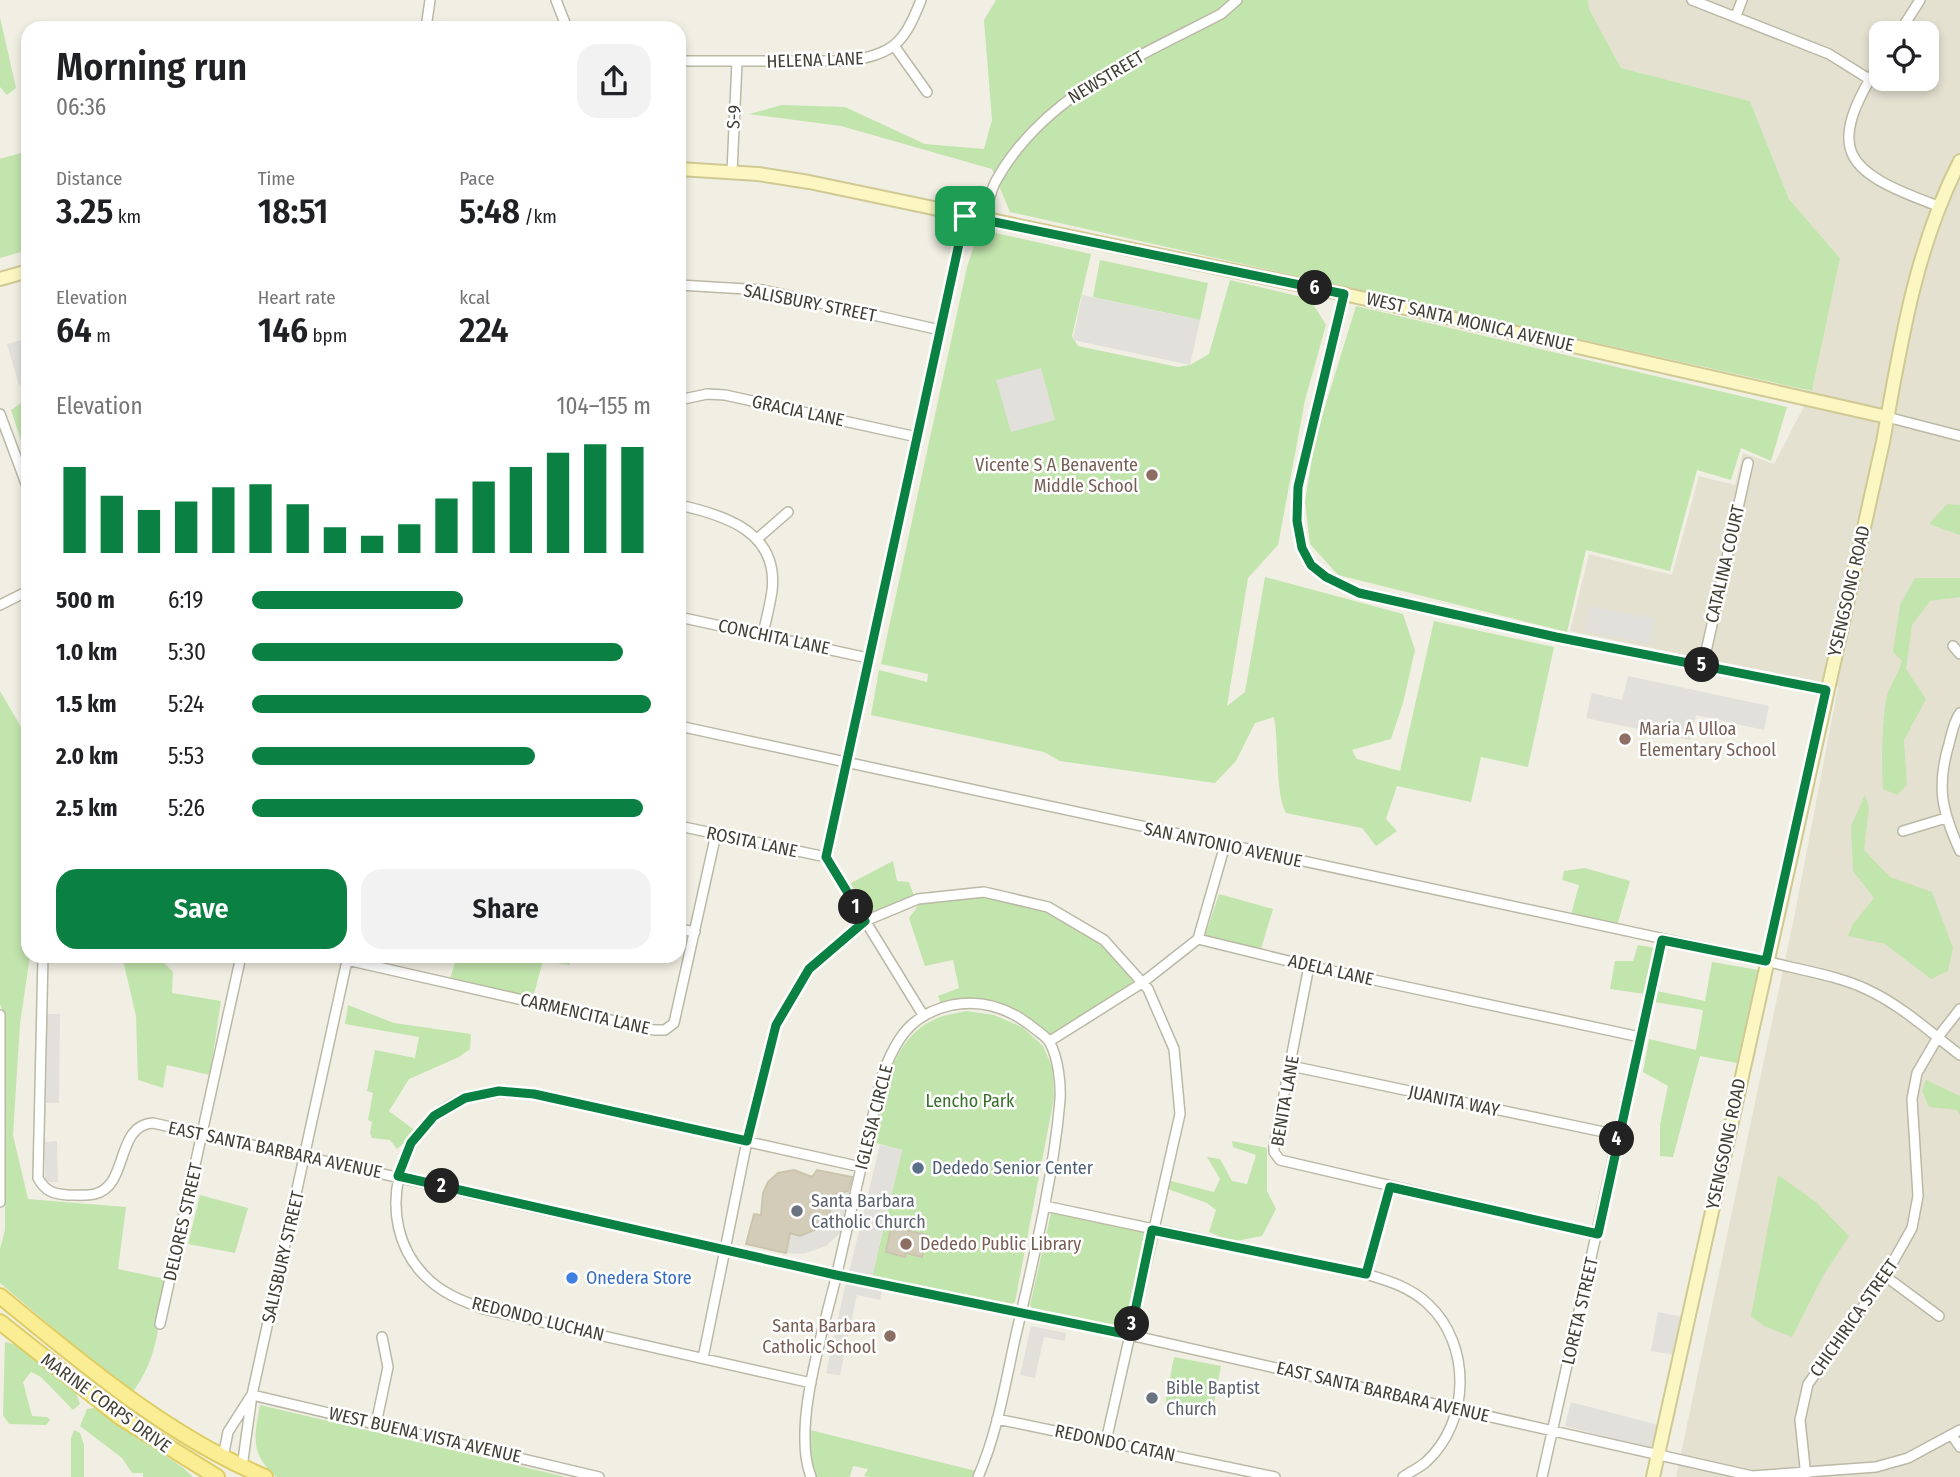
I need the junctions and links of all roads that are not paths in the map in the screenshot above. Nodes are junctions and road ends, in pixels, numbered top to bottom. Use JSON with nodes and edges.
{"nodes":[{"id":1,"x":430,"y":0,"type":"edge"},
{"id":2,"x":556,"y":0,"type":"edge"},
{"id":3,"x":921,"y":0,"type":"edge"},
{"id":4,"x":1237,"y":0,"type":"edge"},
{"id":5,"x":1692,"y":0,"type":"edge"},
{"id":6,"x":1742,"y":0,"type":"edge"},
{"id":7,"x":1920,"y":0,"type":"edge"},
{"id":8,"x":1736,"y":16,"type":"junction"},
{"id":9,"x":427,"y":21,"type":"edge"},
{"id":10,"x":564,"y":21,"type":"edge"},
{"id":11,"x":1907,"y":21,"type":"edge"},
{"id":12,"x":895,"y":47,"type":"junction"},
{"id":13,"x":686,"y":61,"type":"edge"},
{"id":14,"x":737,"y":62,"type":"junction"},
{"id":15,"x":1869,"y":79,"type":"joint"},
{"id":16,"x":927,"y":92,"type":"dead end"},
{"id":17,"x":1960,"y":160,"type":"edge"},
{"id":18,"x":686,"y":169,"type":"edge"},
{"id":19,"x":732,"y":172,"type":"junction"},
{"id":20,"x":1938,"y":206,"type":"junction"},
{"id":21,"x":965,"y":216,"type":"junction"},
{"id":22,"x":984,"y":219,"type":"junction"},
{"id":23,"x":21,"y":273,"type":"edge"},
{"id":24,"x":0,"y":279,"type":"edge"},
{"id":25,"x":686,"y":285,"type":"edge"},
{"id":26,"x":1344,"y":294,"type":"junction"},
{"id":27,"x":940,"y":330,"type":"junction"},
{"id":28,"x":686,"y":399,"type":"edge"},
{"id":29,"x":0,"y":414,"type":"edge"},
{"id":30,"x":1887,"y":417,"type":"junction"},
{"id":31,"x":1,"y":428,"type":"edge"},
{"id":32,"x":1960,"y":436,"type":"edge"},
{"id":33,"x":917,"y":437,"type":"junction"},
{"id":34,"x":1748,"y":464,"type":"dead end"},
{"id":35,"x":21,"y":473,"type":"edge"},
{"id":36,"x":686,"y":506,"type":"edge"},
{"id":37,"x":788,"y":512,"type":"dead end"},
{"id":38,"x":757,"y":539,"type":"junction"},
{"id":39,"x":21,"y":595,"type":"edge"},
{"id":40,"x":0,"y":605,"type":"edge"},
{"id":41,"x":686,"y":618,"type":"edge"},
{"id":42,"x":763,"y":634,"type":"junction"},
{"id":43,"x":1952,"y":646,"type":"dead end"},
{"id":44,"x":1960,"y":654,"type":"edge"},
{"id":45,"x":868,"y":658,"type":"junction"},
{"id":46,"x":1703,"y":665,"type":"junction"},
{"id":47,"x":1826,"y":690,"type":"junction"},
{"id":48,"x":1960,"y":713,"type":"edge"},
{"id":49,"x":686,"y":727,"type":"edge"},
{"id":50,"x":848,"y":761,"type":"junction"},
{"id":51,"x":1946,"y":818,"type":"junction"},
{"id":52,"x":686,"y":828,"type":"edge"},
{"id":53,"x":1903,"y":831,"type":"dead end"},
{"id":54,"x":716,"y":834,"type":"junction"},
{"id":55,"x":1225,"y":845,"type":"junction"},
{"id":56,"x":1960,"y":851,"type":"edge"},
{"id":57,"x":826,"y":857,"type":"junction"},
{"id":58,"x":865,"y":921,"type":"junction"},
{"id":59,"x":686,"y":930,"type":"edge"},
{"id":60,"x":695,"y":932,"type":"junction"},
{"id":61,"x":1198,"y":939,"type":"junction"},
{"id":62,"x":1662,"y":940,"type":"junction"},
{"id":63,"x":1766,"y":961,"type":"junction"},
{"id":64,"x":43,"y":963,"type":"edge"},
{"id":65,"x":240,"y":963,"type":"edge"},
{"id":66,"x":346,"y":963,"type":"edge"},
{"id":67,"x":368,"y":963,"type":"edge"},
{"id":68,"x":1309,"y":966,"type":"junction"},
{"id":69,"x":1142,"y":983,"type":"junction"},
{"id":70,"x":1960,"y":1009,"type":"edge"},
{"id":71,"x":0,"y":1015,"type":"edge"},
{"id":72,"x":923,"y":1015,"type":"junction"},
{"id":73,"x":1640,"y":1037,"type":"junction"},
{"id":74,"x":1938,"y":1037,"type":"junction"},
{"id":75,"x":1050,"y":1041,"type":"junction"},
{"id":76,"x":1960,"y":1055,"type":"edge"},
{"id":77,"x":1291,"y":1066,"type":"junction"},
{"id":78,"x":203,"y":1135,"type":"junction"},
{"id":79,"x":1618,"y":1136,"type":"junction"},
{"id":80,"x":747,"y":1141,"type":"junction"},
{"id":81,"x":306,"y":1157,"type":"junction"},
{"id":82,"x":861,"y":1167,"type":"junction"},
{"id":83,"x":398,"y":1176,"type":"junction"},
{"id":84,"x":1390,"y":1187,"type":"junction"},
{"id":85,"x":0,"y":1202,"type":"edge"},
{"id":86,"x":1045,"y":1206,"type":"junction"},
{"id":87,"x":1152,"y":1230,"type":"junction"},
{"id":88,"x":1598,"y":1234,"type":"junction"},
{"id":89,"x":726,"y":1251,"type":"junction"},
{"id":90,"x":1366,"y":1274,"type":"junction"},
{"id":91,"x":836,"y":1275,"type":"junction"},
{"id":92,"x":1885,"y":1276,"type":"junction"},
{"id":93,"x":0,"y":1296,"type":"edge"},
{"id":94,"x":1021,"y":1315,"type":"junction"},
{"id":95,"x":1939,"y":1316,"type":"dead end"},
{"id":96,"x":0,"y":1322,"type":"edge"},
{"id":97,"x":160,"y":1324,"type":"dead end"},
{"id":98,"x":1130,"y":1335,"type":"junction"},
{"id":99,"x":382,"y":1337,"type":"dead end"},
{"id":100,"x":703,"y":1358,"type":"junction"},
{"id":101,"x":811,"y":1383,"type":"junction"},
{"id":102,"x":251,"y":1395,"type":"junction"},
{"id":103,"x":1457,"y":1409,"type":"junction"},
{"id":104,"x":997,"y":1419,"type":"junction"},
{"id":105,"x":376,"y":1424,"type":"junction"},
{"id":106,"x":1551,"y":1431,"type":"junction"},
{"id":107,"x":1956,"y":1432,"type":"edge"},
{"id":108,"x":1106,"y":1441,"type":"junction"},
{"id":109,"x":1960,"y":1447,"type":"edge"},
{"id":110,"x":1658,"y":1455,"type":"junction"},
{"id":111,"x":223,"y":1457,"type":"junction"},
{"id":112,"x":241,"y":1472,"type":"edge"},
{"id":113,"x":1806,"y":1475,"type":"edge"},
{"id":114,"x":218,"y":1477,"type":"edge"},
{"id":115,"x":265,"y":1477,"type":"edge"},
{"id":116,"x":599,"y":1477,"type":"edge"},
{"id":117,"x":811,"y":1477,"type":"edge"},
{"id":118,"x":978,"y":1477,"type":"edge"},
{"id":119,"x":1275,"y":1477,"type":"edge"},
{"id":120,"x":1403,"y":1477,"type":"edge"},
{"id":121,"x":1542,"y":1477,"type":"edge"},
{"id":122,"x":1653,"y":1477,"type":"edge"}],
"edges":[{"from":1,"to":9,"type":"street"},
{"from":2,"to":10,"type":"street"},
{"from":3,"to":12,"type":"street"},
{"from":4,"to":22,"type":"street","name":"NEWSTREET"},
{"from":5,"to":8,"type":"street"},
{"from":6,"to":8,"type":"street"},
{"from":7,"to":11,"type":"street"},
{"from":8,"to":15,"type":"street"},
{"from":12,"to":14,"type":"street","name":"HELENA LANE"},
{"from":12,"to":16,"type":"street"},
{"from":13,"to":14,"type":"street","name":"HELENA LANE"},
{"from":14,"to":19,"type":"street","name":"S-9"},
{"from":15,"to":20,"type":"street"},
{"from":17,"to":20,"type":"main road","name":"YSENGSONG ROAD"},
{"from":18,"to":19,"type":"main road","name":"WEST SANTA MONICA AVENUE"},
{"from":19,"to":21,"type":"main road","name":"WEST SANTA MONICA AVENUE"},
{"from":20,"to":30,"type":"main road","name":"YSENGSONG ROAD"},
{"from":21,"to":22,"type":"main road","name":"WEST SANTA MONICA AVENUE"},
{"from":21,"to":27,"type":"street"},
{"from":22,"to":26,"type":"main road","name":"WEST SANTA MONICA AVENUE"},
{"from":23,"to":24,"type":"main road"},
{"from":25,"to":27,"type":"street","name":"SALISBURY STREET"},
{"from":26,"to":30,"type":"main road","name":"WEST SANTA MONICA AVENUE"},
{"from":26,"to":46,"type":"street"},
{"from":27,"to":33,"type":"street"},
{"from":28,"to":33,"type":"street","name":"GRACIA LANE"},
{"from":29,"to":31,"type":"street"},
{"from":30,"to":32,"type":"street"},
{"from":30,"to":47,"type":"main road","name":"YSENGSONG ROAD"},
{"from":31,"to":35,"type":"street"},
{"from":33,"to":45,"type":"street"},
{"from":34,"to":46,"type":"street","name":"CATALINA COURT"},
{"from":36,"to":38,"type":"street"},
{"from":37,"to":38,"type":"street"},
{"from":38,"to":42,"type":"street"},
{"from":39,"to":40,"type":"street"},
{"from":41,"to":42,"type":"street","name":"CONCHITA LANE"},
{"from":42,"to":45,"type":"street","name":"CONCHITA LANE"},
{"from":43,"to":44,"type":"street"},
{"from":45,"to":50,"type":"street"},
{"from":46,"to":47,"type":"street"},
{"from":47,"to":63,"type":"main road","name":"YSENGSONG ROAD"},
{"from":48,"to":51,"type":"street"},
{"from":49,"to":50,"type":"street","name":"SAN ANTONIO AVENUE"},
{"from":50,"to":55,"type":"street","name":"SAN ANTONIO AVENUE"},
{"from":50,"to":57,"type":"street"},
{"from":51,"to":53,"type":"street"},
{"from":51,"to":56,"type":"street"},
{"from":52,"to":54,"type":"street","name":"ROSITA LANE"},
{"from":54,"to":57,"type":"street","name":"ROSITA LANE"},
{"from":54,"to":60,"type":"street","name":"CARMENCITA LANE"},
{"from":55,"to":61,"type":"street"},
{"from":55,"to":62,"type":"street","name":"SAN ANTONIO AVENUE"},
{"from":57,"to":58,"type":"street"},
{"from":58,"to":69,"type":"street"},
{"from":58,"to":72,"type":"street"},
{"from":58,"to":80,"type":"street"},
{"from":59,"to":60,"type":"street"},
{"from":60,"to":67,"type":"street","name":"CARMENCITA LANE"},
{"from":61,"to":68,"type":"street","name":"ADELA LANE"},
{"from":61,"to":69,"type":"street"},
{"from":62,"to":63,"type":"street","name":"SAN ANTONIO AVENUE"},
{"from":62,"to":73,"type":"street","name":"LORETA STREET"},
{"from":63,"to":74,"type":"street","name":"SAN ANTONIO AVENUE"},
{"from":63,"to":110,"type":"main road","name":"YSENGSONG ROAD"},
{"from":64,"to":78,"type":"street","name":"EAST SANTA BARBARA AVENUE"},
{"from":65,"to":78,"type":"street","name":"DELORES STREET"},
{"from":66,"to":81,"type":"street","name":"SALISBURY STREET"},
{"from":68,"to":73,"type":"street","name":"ADELA LANE"},
{"from":68,"to":77,"type":"street","name":"BENITA LANE"},
{"from":69,"to":75,"type":"street"},
{"from":69,"to":87,"type":"street"},
{"from":70,"to":74,"type":"street","name":"CHICHIRICA STREET"},
{"from":71,"to":85,"type":"street"},
{"from":72,"to":75,"type":"street"},
{"from":72,"to":82,"type":"street","name":"IGLESIA CIRCLE"},
{"from":73,"to":79,"type":"street","name":"LORETA STREET"},
{"from":74,"to":76,"type":"street","name":"SAN ANTONIO AVENUE"},
{"from":74,"to":92,"type":"street","name":"CHICHIRICA STREET"},
{"from":75,"to":86,"type":"street"},
{"from":77,"to":79,"type":"street","name":"JUANITA WAY"},
{"from":77,"to":84,"type":"street","name":"BENITA LANE"},
{"from":78,"to":81,"type":"street","name":"EAST SANTA BARBARA AVENUE"},
{"from":78,"to":97,"type":"street","name":"DELORES STREET"},
{"from":79,"to":88,"type":"street","name":"LORETA STREET"},
{"from":80,"to":82,"type":"street","name":"REDONDO LUCHAN"},
{"from":80,"to":83,"type":"street","name":"REDONDO LUCHAN"},
{"from":80,"to":89,"type":"street"},
{"from":81,"to":83,"type":"street","name":"EAST SANTA BARBARA AVENUE"},
{"from":81,"to":102,"type":"street","name":"SALISBURY STREET"},
{"from":82,"to":91,"type":"street","name":"IGLESIA CIRCLE"},
{"from":83,"to":89,"type":"street","name":"EAST SANTA BARBARA AVENUE"},
{"from":83,"to":100,"type":"street","name":"REDONDO LUCHAN"},
{"from":84,"to":88,"type":"street","name":"BENITA LANE"},
{"from":84,"to":90,"type":"street"},
{"from":86,"to":87,"type":"street"},
{"from":86,"to":94,"type":"street"},
{"from":87,"to":90,"type":"street"},
{"from":87,"to":98,"type":"street"},
{"from":88,"to":106,"type":"street","name":"LORETA STREET"},
{"from":89,"to":91,"type":"street","name":"EAST SANTA BARBARA AVENUE"},
{"from":89,"to":100,"type":"street"},
{"from":90,"to":103,"type":"street"},
{"from":91,"to":94,"type":"street","name":"EAST SANTA BARBARA AVENUE"},
{"from":91,"to":101,"type":"street","name":"IGLESIA CIRCLE"},
{"from":92,"to":95,"type":"street"},
{"from":92,"to":113,"type":"street","name":"CHICHIRICA STREET"},
{"from":93,"to":111,"type":"main road"},
{"from":94,"to":98,"type":"street","name":"EAST SANTA BARBARA AVENUE"},
{"from":94,"to":104,"type":"street"},
{"from":96,"to":114,"type":"main road","name":"MARINE CORPS DRIVE"},
{"from":98,"to":103,"type":"street","name":"EAST SANTA BARBARA AVENUE"},
{"from":98,"to":108,"type":"street"},
{"from":99,"to":105,"type":"street"},
{"from":100,"to":101,"type":"street","name":"REDONDO LUCHAN"},
{"from":101,"to":117,"type":"street","name":"IGLESIA CIRCLE"},
{"from":102,"to":105,"type":"street","name":"WEST BUENA VISTA AVENUE"},
{"from":102,"to":111,"type":"street","name":"SALISBURY STREET"},
{"from":102,"to":112,"type":"street","name":"SALISBURY STREET"},
{"from":103,"to":106,"type":"street","name":"EAST SANTA BARBARA AVENUE"},
{"from":103,"to":120,"type":"street"},
{"from":104,"to":108,"type":"street","name":"REDONDO CATAN"},
{"from":104,"to":118,"type":"street"},
{"from":105,"to":116,"type":"street","name":"WEST BUENA VISTA AVENUE"},
{"from":106,"to":110,"type":"street","name":"EAST SANTA BARBARA AVENUE"},
{"from":106,"to":121,"type":"street","name":"LORETA STREET"},
{"from":107,"to":109,"type":"street"},
{"from":107,"to":113,"type":"street","name":"EAST SANTA BARBARA AVENUE"},
{"from":108,"to":119,"type":"street","name":"REDONDO CATAN"},
{"from":110,"to":113,"type":"street","name":"EAST SANTA BARBARA AVENUE"},
{"from":110,"to":122,"type":"main road","name":"YSENGSONG ROAD"},
{"from":111,"to":112,"type":"main road"},
{"from":111,"to":114,"type":"main road"},
{"from":112,"to":115,"type":"main road"}]}
